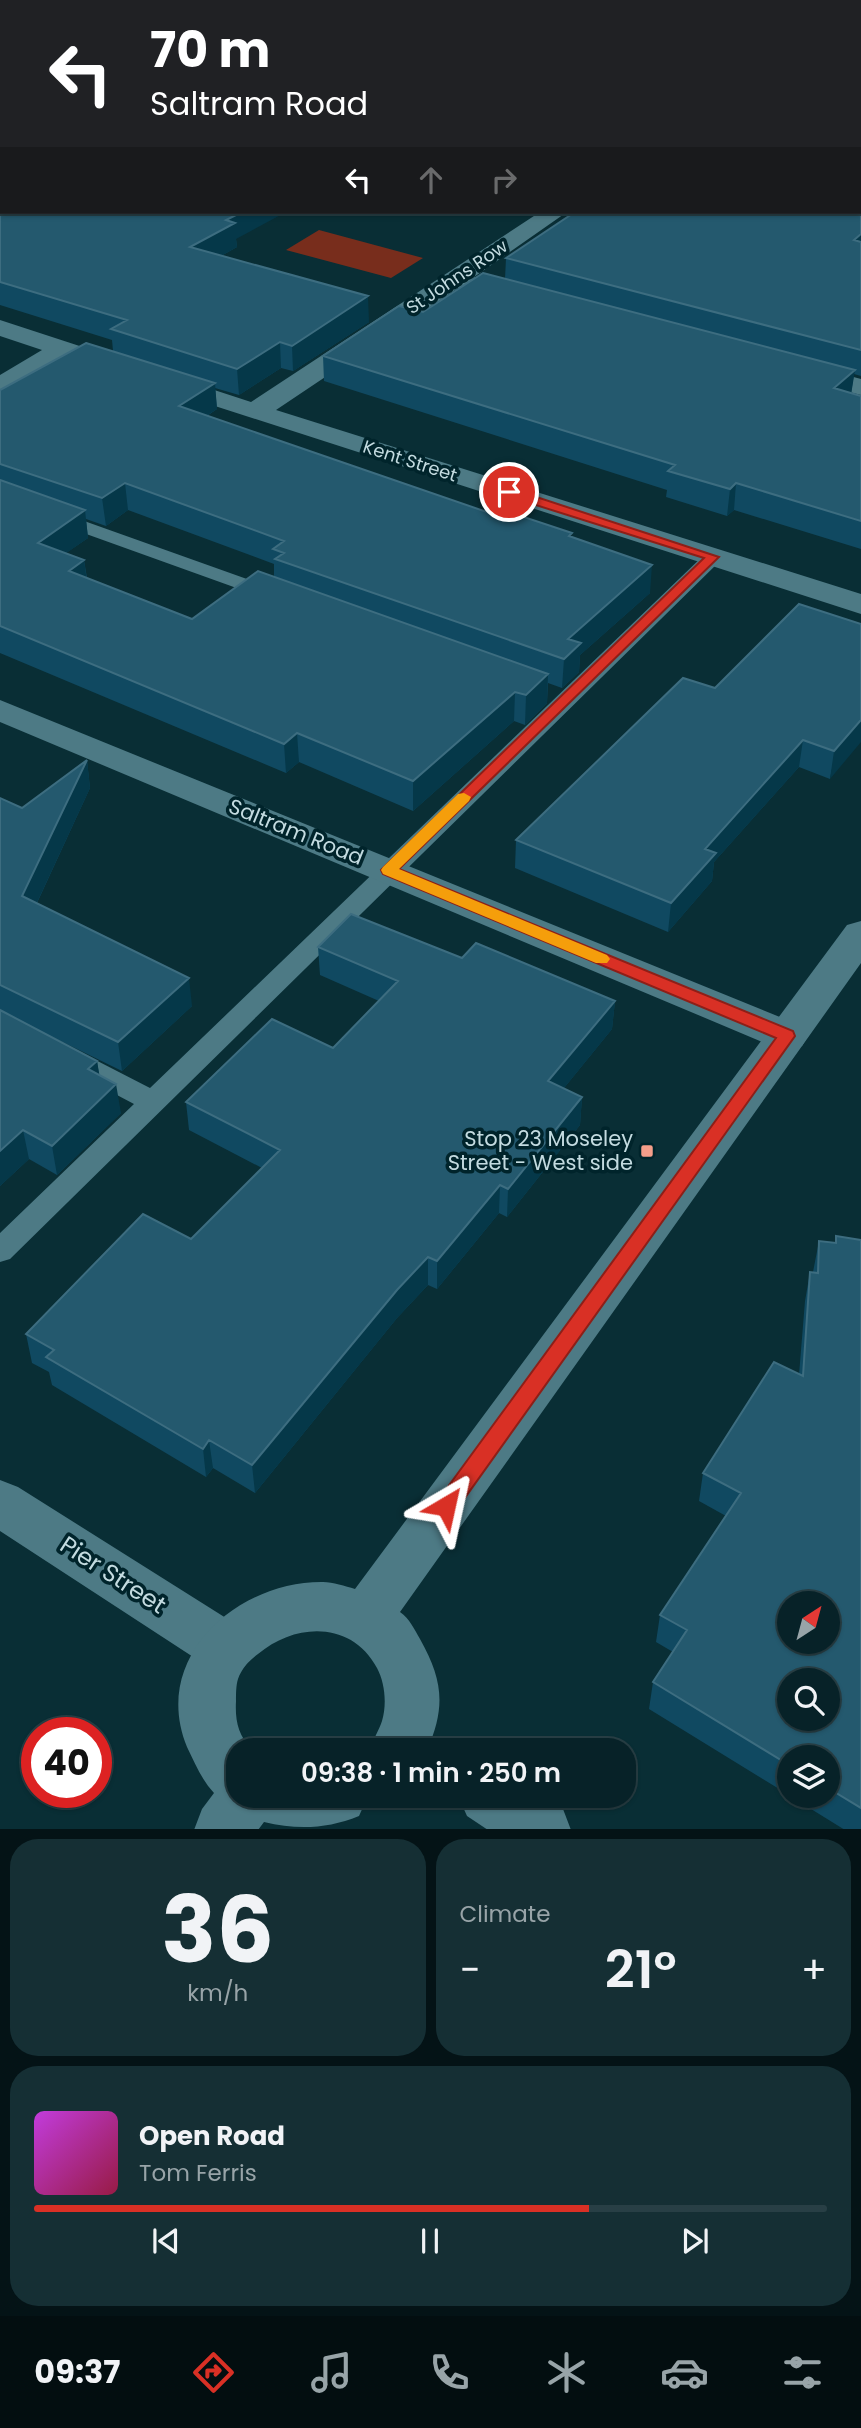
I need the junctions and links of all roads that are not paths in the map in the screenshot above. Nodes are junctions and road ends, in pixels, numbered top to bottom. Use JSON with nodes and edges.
{"nodes":[{"id":1,"x":552,"y":214,"type":"edge"},
{"id":2,"x":454,"y":279,"type":"junction"},
{"id":3,"x":546,"y":304,"type":"edge"},
{"id":4,"x":0,"y":328,"type":"edge"},
{"id":5,"x":65,"y":348,"type":"junction"},
{"id":6,"x":782,"y":366,"type":"edge"},
{"id":7,"x":0,"y":386,"type":"edge"},
{"id":8,"x":861,"y":387,"type":"edge"},
{"id":9,"x":254,"y":412,"type":"junction"},
{"id":10,"x":0,"y":497,"type":"edge"},
{"id":11,"x":713,"y":557,"type":"junction"},
{"id":12,"x":289,"y":601,"type":"edge"},
{"id":13,"x":861,"y":604,"type":"edge"},
{"id":14,"x":0,"y":710,"type":"edge"},
{"id":15,"x":388,"y":870,"type":"junction"},
{"id":16,"x":861,"y":934,"type":"edge"},
{"id":17,"x":787,"y":1036,"type":"junction"},
{"id":18,"x":47,"y":1047,"type":"edge"},
{"id":19,"x":152,"y":1101,"type":"junction"},
{"id":20,"x":0,"y":1251,"type":"edge"},
{"id":21,"x":0,"y":1503,"type":"edge"},
{"id":22,"x":365,"y":1618,"type":"junction"},
{"id":23,"x":226,"y":1648,"type":"junction"},
{"id":24,"x":407,"y":1738,"type":"edge"},
{"id":25,"x":226,"y":1764,"type":"edge"},
{"id":26,"x":238,"y":1808,"type":"edge"},
{"id":27,"x":507,"y":1808,"type":"edge"},
{"id":28,"x":223,"y":1829,"type":"edge"},
{"id":29,"x":542,"y":1829,"type":"edge"}],
"edges":[{"from":1,"to":2,"type":"street","name":"St Johns Row"},
{"from":2,"to":3,"type":"street"},
{"from":2,"to":9,"type":"street","name":"St Johns Row"},
{"from":4,"to":5,"type":"street","name":"Kent Street"},
{"from":5,"to":7,"type":"street"},
{"from":5,"to":9,"type":"street","name":"Kent Street"},
{"from":6,"to":8,"type":"street"},
{"from":9,"to":11,"type":"street","name":"Kent Street"},
{"from":10,"to":12,"type":"lane"},
{"from":11,"to":13,"type":"street","name":"Kent Street"},
{"from":11,"to":15,"type":"lane"},
{"from":14,"to":15,"type":"street","name":"Saltram Road"},
{"from":15,"to":17,"type":"street","name":"Saltram Road"},
{"from":15,"to":19,"type":"lane"},
{"from":16,"to":17,"type":"street"},
{"from":17,"to":22,"type":"street"},
{"from":18,"to":19,"type":"lane"},
{"from":19,"to":20,"type":"lane"},
{"from":21,"to":23,"type":"street","name":"Pier Street"},
{"from":22,"to":23,"type":"street"},
{"from":22,"to":24,"type":"street"},
{"from":23,"to":25,"type":"street"},
{"from":26,"to":28,"type":"street"},
{"from":27,"to":29,"type":"street"}]}
